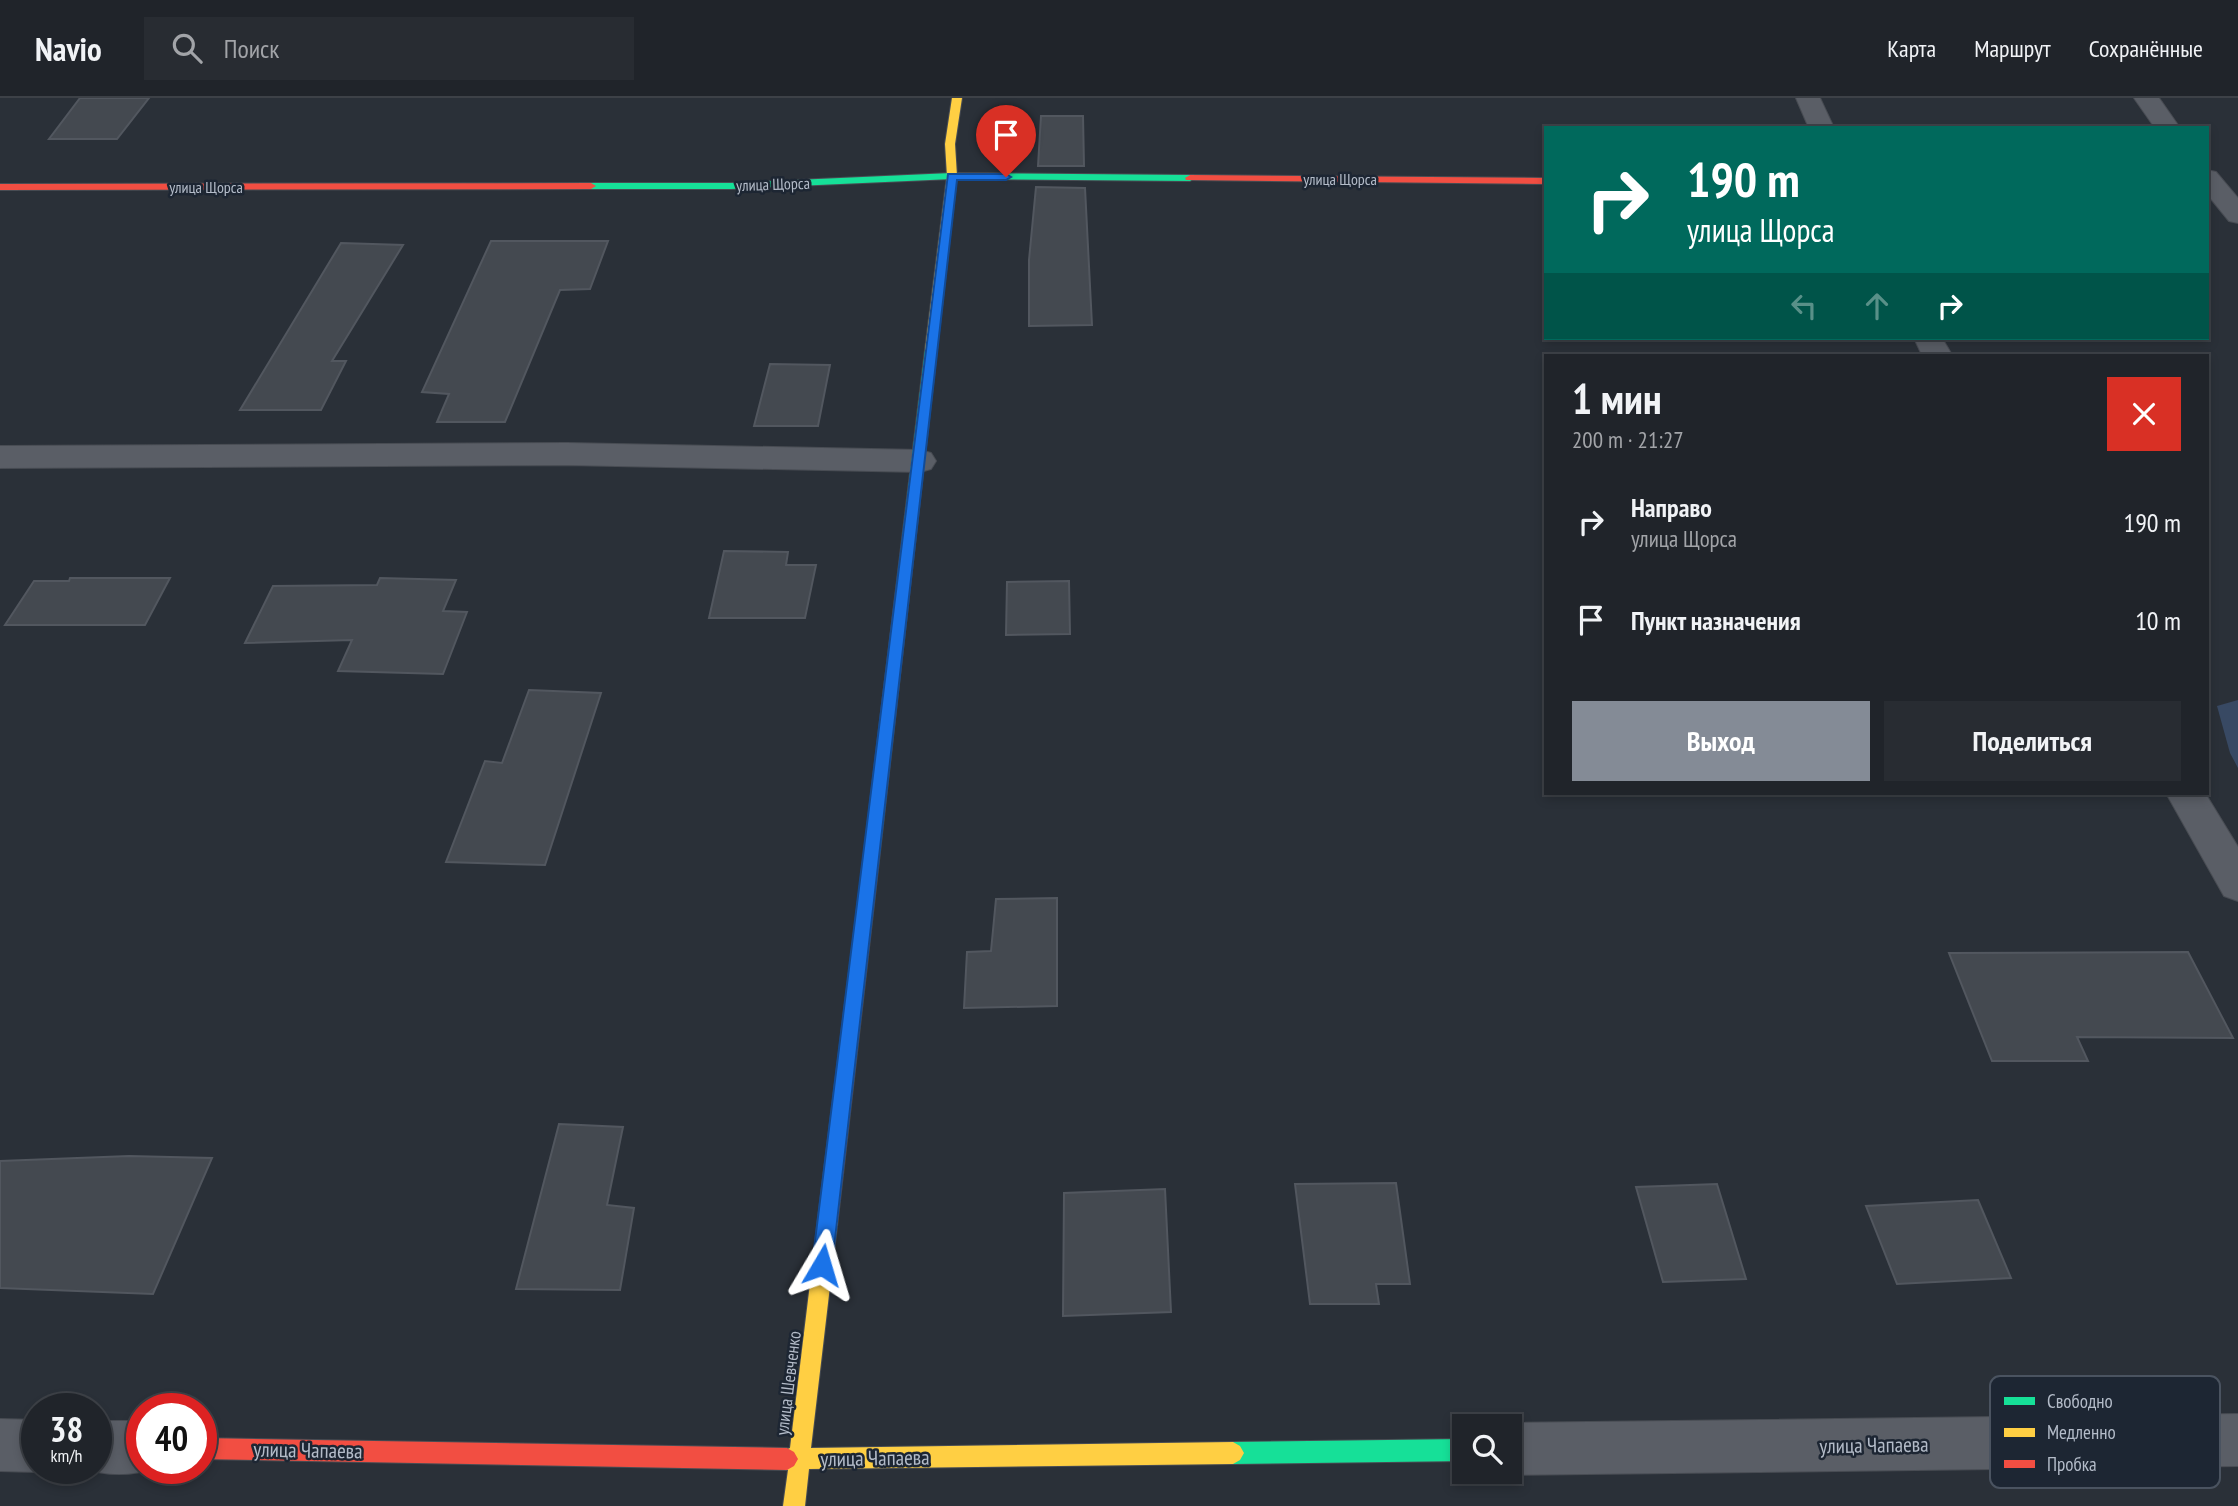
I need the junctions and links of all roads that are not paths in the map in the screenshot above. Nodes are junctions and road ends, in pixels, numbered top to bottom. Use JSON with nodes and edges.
{"nodes":[{"id":1,"x":957,"y":98,"type":"edge"},
{"id":2,"x":1808,"y":98,"type":"edge"},
{"id":3,"x":2146,"y":98,"type":"edge"},
{"id":4,"x":1821,"y":126,"type":"edge"},
{"id":5,"x":2167,"y":126,"type":"edge"},
{"id":6,"x":952,"y":176,"type":"junction"},
{"id":7,"x":1544,"y":181,"type":"edge"},
{"id":8,"x":2209,"y":182,"type":"edge"},
{"id":9,"x":0,"y":187,"type":"edge"},
{"id":10,"x":2238,"y":215,"type":"edge"},
{"id":11,"x":0,"y":457,"type":"edge"},
{"id":12,"x":920,"y":461,"type":"junction"},
{"id":13,"x":2186,"y":795,"type":"edge"},
{"id":14,"x":2238,"y":883,"type":"edge"},
{"id":15,"x":2220,"y":1440,"type":"edge"},
{"id":16,"x":2238,"y":1440,"type":"edge"},
{"id":17,"x":1990,"y":1443,"type":"edge"},
{"id":18,"x":0,"y":1445,"type":"edge"},
{"id":19,"x":21,"y":1446,"type":"edge"},
{"id":20,"x":217,"y":1448,"type":"edge"},
{"id":21,"x":1522,"y":1449,"type":"edge"},
{"id":22,"x":1452,"y":1450,"type":"edge"},
{"id":23,"x":799,"y":1459,"type":"junction"},
{"id":24,"x":794,"y":1506,"type":"edge"}],
"edges":[{"from":1,"to":6,"type":"street","name":"улица Шевченко"},
{"from":2,"to":4,"type":"street"},
{"from":3,"to":5,"type":"street"},
{"from":6,"to":7,"type":"street","name":"улица Щорса"},
{"from":6,"to":9,"type":"street","name":"улица Щорса"},
{"from":6,"to":12,"type":"street","name":"улица Шевченко"},
{"from":8,"to":10,"type":"street"},
{"from":11,"to":12,"type":"street"},
{"from":12,"to":23,"type":"street","name":"улица Шевченко"},
{"from":13,"to":14,"type":"street"},
{"from":15,"to":16,"type":"street","name":"улица Чапаева"},
{"from":17,"to":21,"type":"street","name":"улица Чапаева"},
{"from":18,"to":19,"type":"street"},
{"from":20,"to":23,"type":"street","name":"улица Чапаева"},
{"from":22,"to":23,"type":"street","name":"улица Чапаева"},
{"from":23,"to":24,"type":"street","name":"улица Шевченко"}]}
